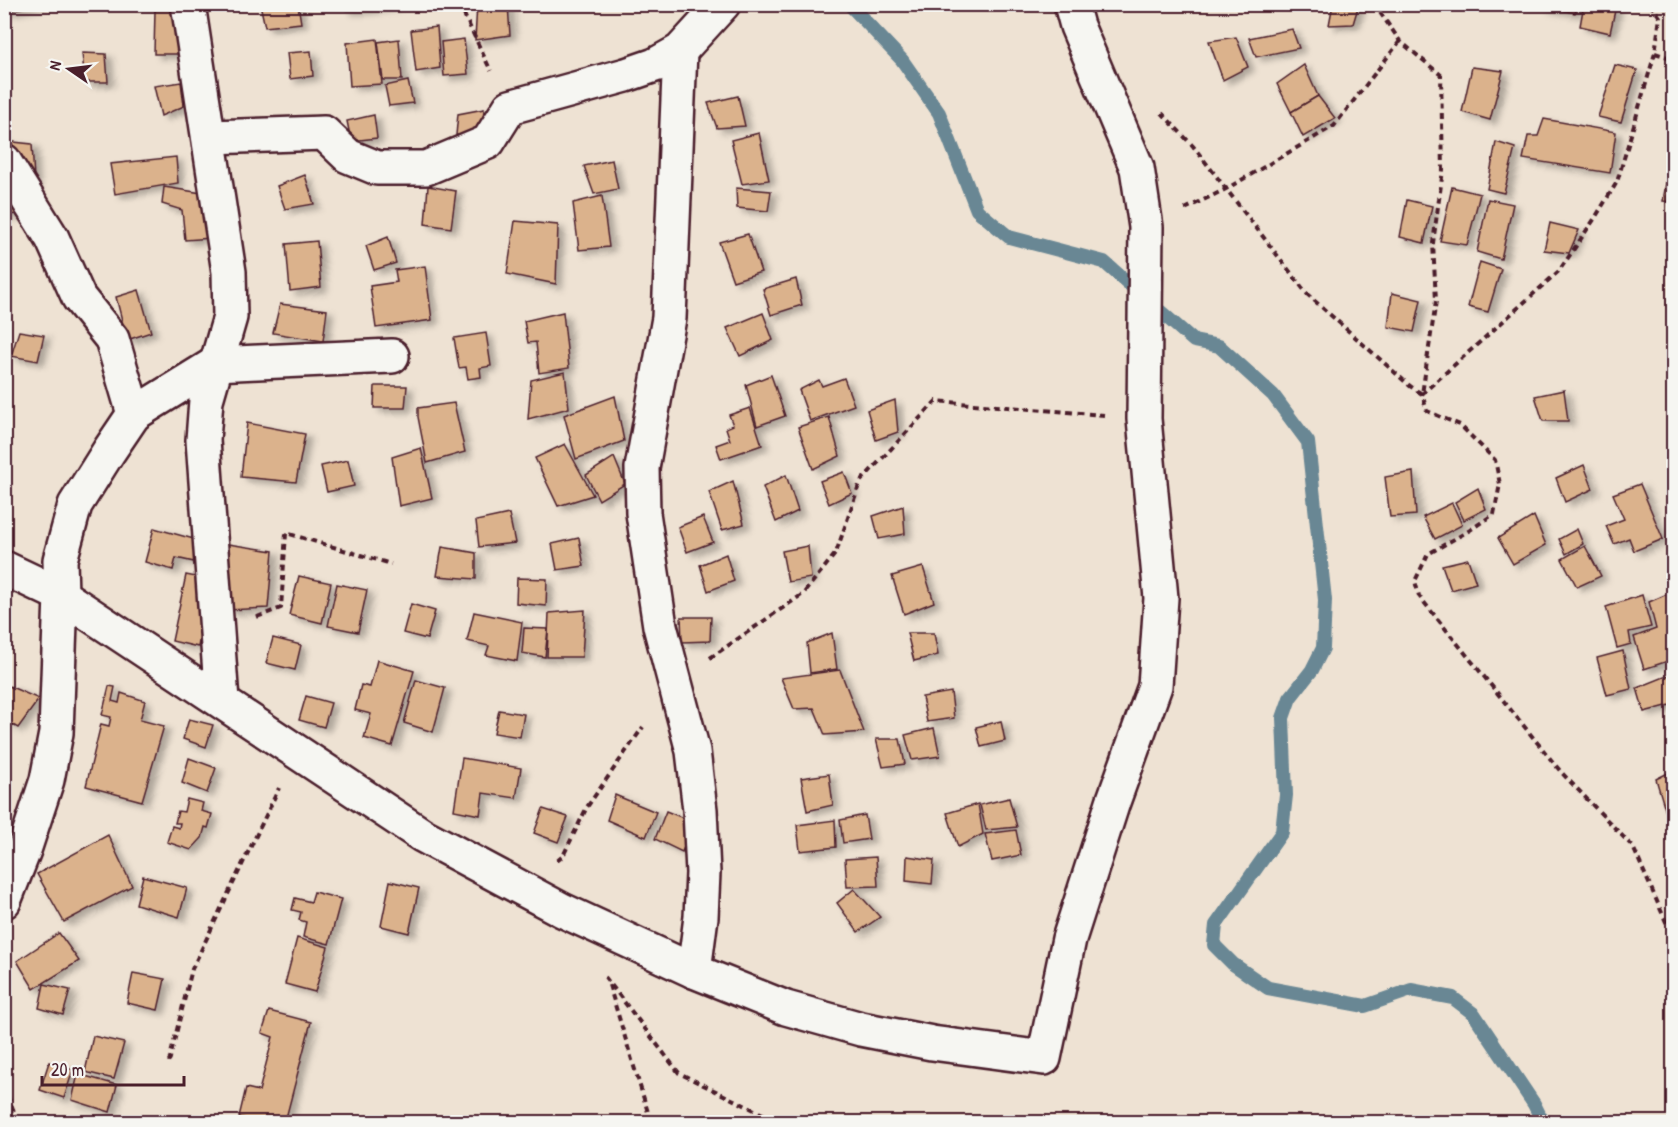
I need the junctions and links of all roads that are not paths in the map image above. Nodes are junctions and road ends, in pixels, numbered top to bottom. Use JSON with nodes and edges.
{"nodes":[{"id":1,"x":188,"y":4,"type":"edge"},
{"id":2,"x":723,"y":4,"type":"edge"},
{"id":3,"x":1071,"y":4,"type":"edge"},
{"id":4,"x":680,"y":51,"type":"junction"},
{"id":5,"x":210,"y":137,"type":"junction"},
{"id":6,"x":4,"y":160,"type":"edge"},
{"id":7,"x":392,"y":356,"type":"dead end"},
{"id":8,"x":215,"y":364,"type":"junction"},
{"id":9,"x":134,"y":414,"type":"junction"},
{"id":10,"x":4,"y":568,"type":"edge"},
{"id":11,"x":62,"y":595,"type":"junction"},
{"id":12,"x":222,"y":701,"type":"junction"},
{"id":13,"x":4,"y":901,"type":"edge"},
{"id":14,"x":694,"y":971,"type":"junction"}],
"edges":[{"from":1,"to":5,"type":"street"},
{"from":2,"to":4,"type":"street"},
{"from":3,"to":14,"type":"street"},
{"from":4,"to":5,"type":"street"},
{"from":4,"to":14,"type":"street"},
{"from":5,"to":8,"type":"street"},
{"from":6,"to":9,"type":"street"},
{"from":7,"to":8,"type":"street"},
{"from":8,"to":9,"type":"street"},
{"from":8,"to":12,"type":"street"},
{"from":9,"to":11,"type":"street"},
{"from":10,"to":11,"type":"street"},
{"from":11,"to":12,"type":"street"},
{"from":11,"to":13,"type":"street"},
{"from":12,"to":14,"type":"street"}]}
